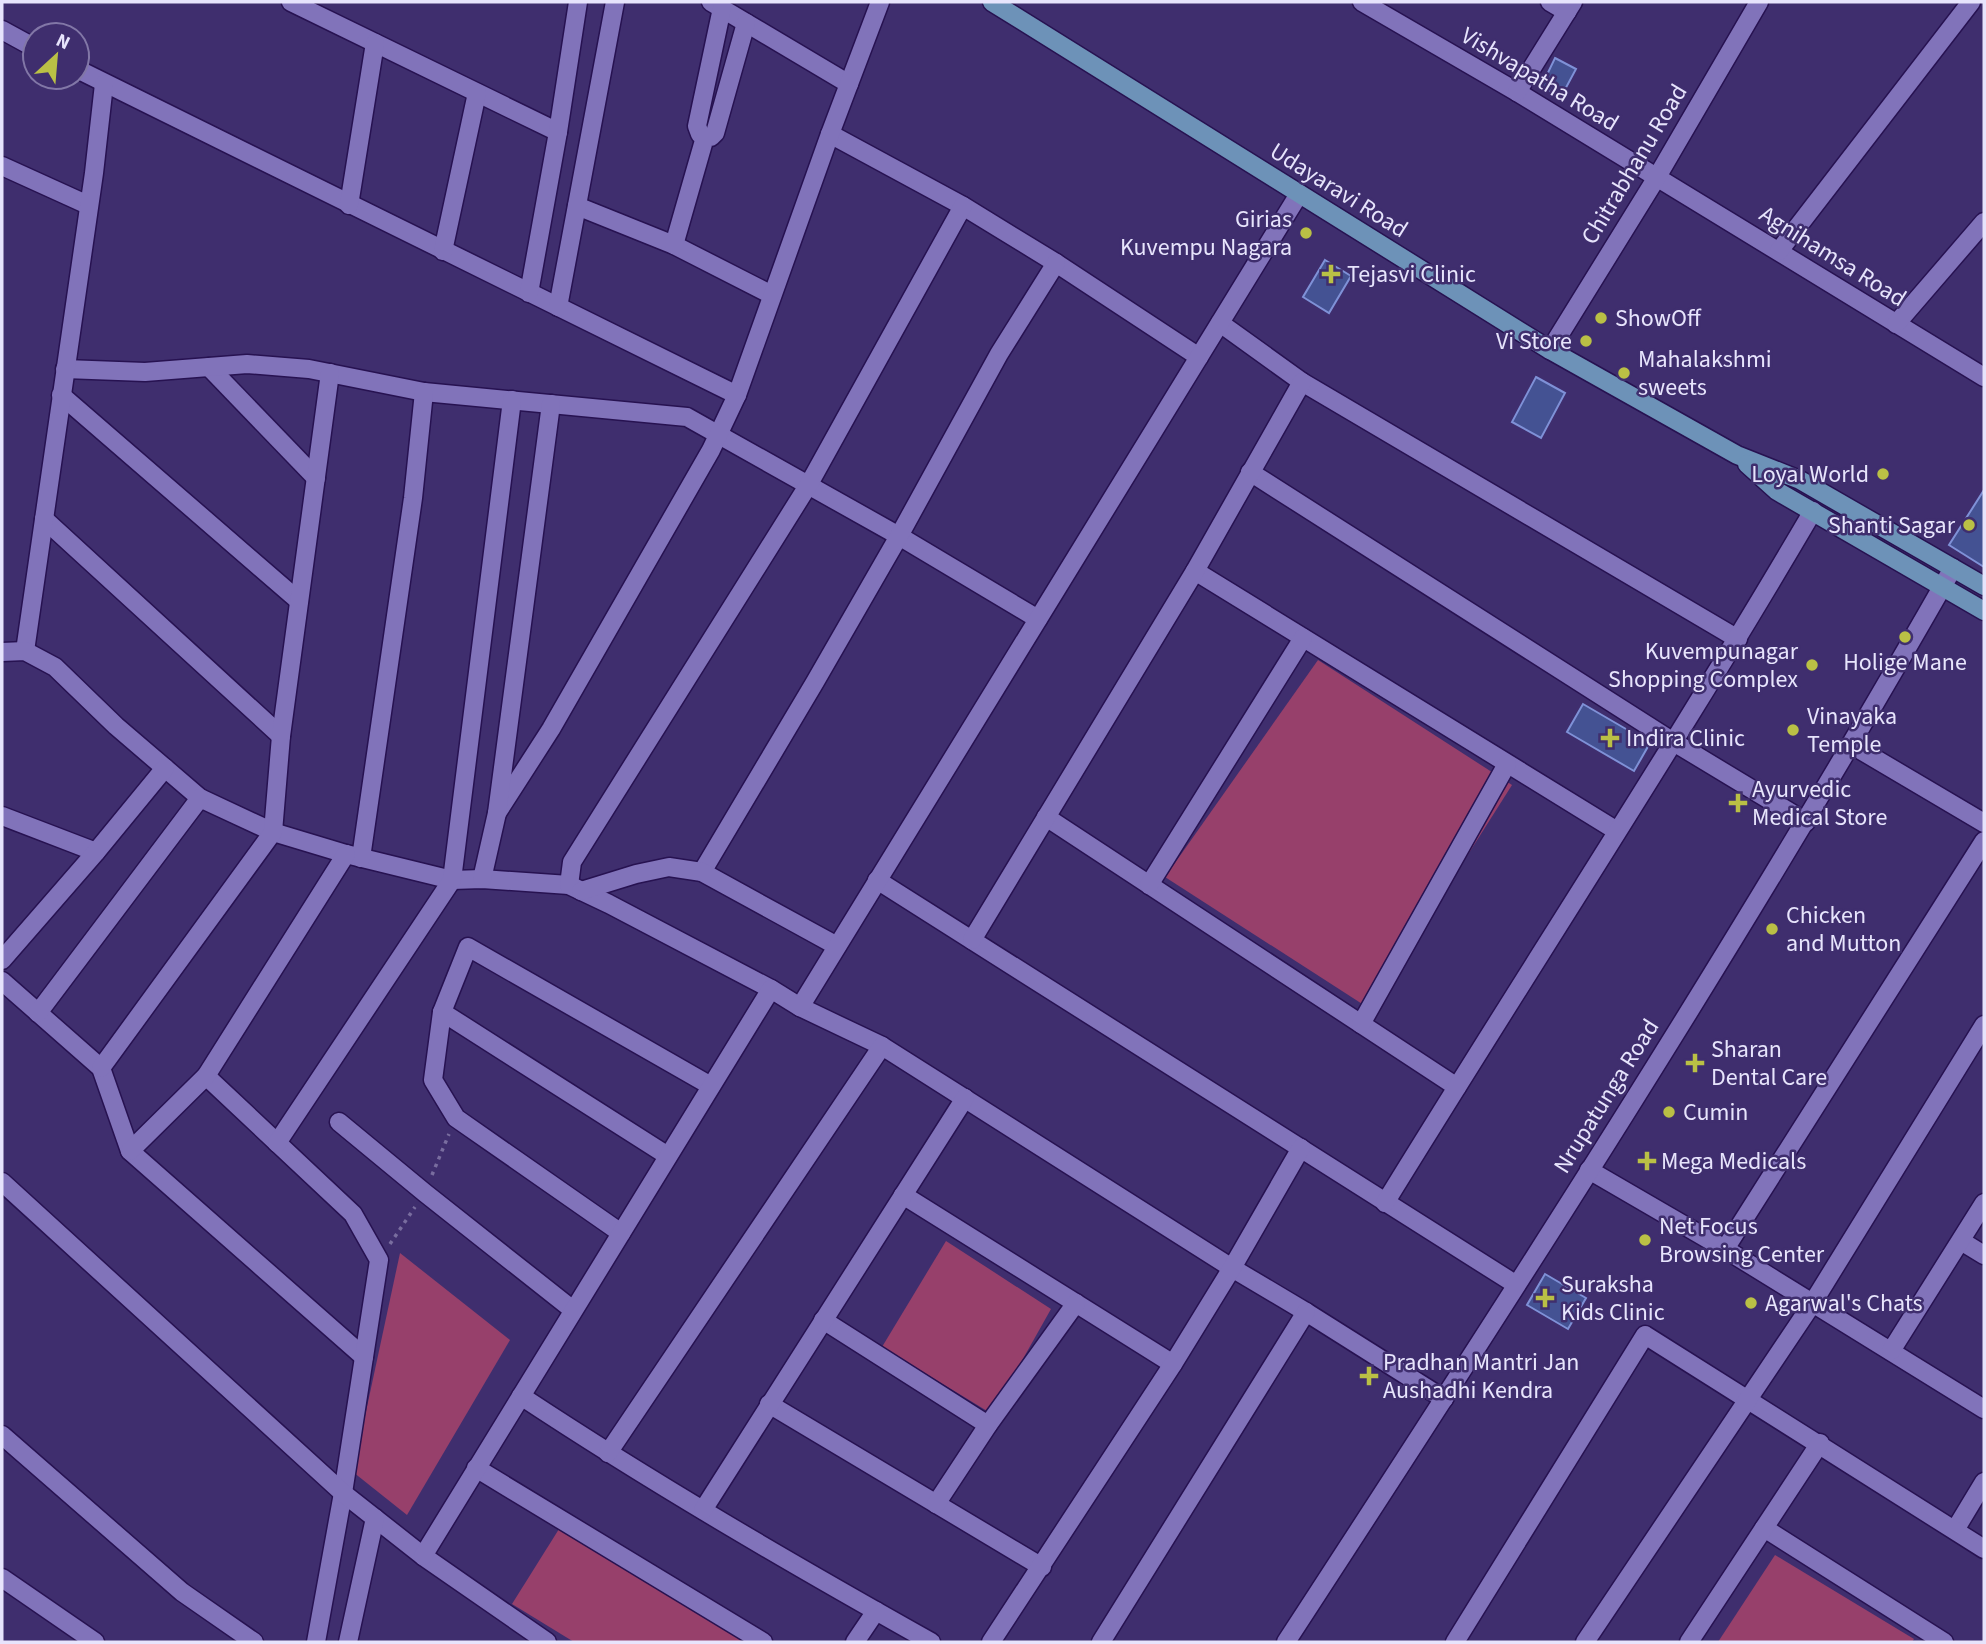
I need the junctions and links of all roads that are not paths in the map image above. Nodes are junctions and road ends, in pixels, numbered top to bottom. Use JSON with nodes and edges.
{"nodes":[{"id":1,"x":291,"y":2,"type":"edge"},
{"id":2,"x":578,"y":2,"type":"edge"},
{"id":3,"x":615,"y":2,"type":"edge"},
{"id":4,"x":880,"y":2,"type":"edge"},
{"id":5,"x":992,"y":2,"type":"edge"},
{"id":6,"x":1362,"y":2,"type":"edge"},
{"id":7,"x":1550,"y":2,"type":"edge"},
{"id":8,"x":1759,"y":2,"type":"edge"},
{"id":9,"x":1971,"y":2,"type":"edge"},
{"id":10,"x":716,"y":5,"type":"edge"},
{"id":11,"x":1570,"y":7,"type":"edge"},
{"id":12,"x":746,"y":23,"type":"junction"},
{"id":13,"x":2,"y":30,"type":"edge"},
{"id":14,"x":21,"y":40,"type":"edge"},
{"id":15,"x":375,"y":43,"type":"junction"},
{"id":16,"x":91,"y":77,"type":"edge"},
{"id":17,"x":104,"y":84,"type":"junction"},
{"id":18,"x":849,"y":84,"type":"junction"},
{"id":19,"x":1517,"y":92,"type":"junction"},
{"id":20,"x":477,"y":93,"type":"junction"},
{"id":21,"x":558,"y":132,"type":"junction"},
{"id":22,"x":830,"y":134,"type":"junction"},
{"id":23,"x":705,"y":137,"type":"junction"},
{"id":24,"x":2,"y":166,"type":"edge"},
{"id":25,"x":1657,"y":177,"type":"junction"},
{"id":26,"x":1299,"y":194,"type":"junction"},
{"id":27,"x":88,"y":205,"type":"junction"},
{"id":28,"x":349,"y":205,"type":"junction"},
{"id":29,"x":962,"y":205,"type":"junction"},
{"id":30,"x":577,"y":206,"type":"junction"},
{"id":31,"x":1984,"y":222,"type":"edge"},
{"id":32,"x":674,"y":245,"type":"junction"},
{"id":33,"x":443,"y":251,"type":"junction"},
{"id":34,"x":1779,"y":251,"type":"junction"},
{"id":35,"x":1056,"y":263,"type":"junction"},
{"id":36,"x":528,"y":293,"type":"junction"},
{"id":37,"x":772,"y":295,"type":"junction"},
{"id":38,"x":558,"y":307,"type":"junction"},
{"id":39,"x":1220,"y":323,"type":"junction"},
{"id":40,"x":1896,"y":324,"type":"junction"},
{"id":41,"x":1550,"y":350,"type":"junction"},
{"id":42,"x":1199,"y":357,"type":"junction"},
{"id":43,"x":209,"y":367,"type":"junction"},
{"id":44,"x":65,"y":369,"type":"junction"},
{"id":45,"x":330,"y":373,"type":"junction"},
{"id":46,"x":1984,"y":376,"type":"edge"},
{"id":47,"x":1302,"y":382,"type":"junction"},
{"id":48,"x":424,"y":391,"type":"junction"},
{"id":49,"x":61,"y":395,"type":"junction"},
{"id":50,"x":737,"y":396,"type":"junction"},
{"id":51,"x":512,"y":400,"type":"junction"},
{"id":52,"x":551,"y":404,"type":"junction"},
{"id":53,"x":719,"y":434,"type":"junction"},
{"id":54,"x":1737,"y":455,"type":"junction"},
{"id":55,"x":1250,"y":472,"type":"junction"},
{"id":56,"x":316,"y":478,"type":"junction"},
{"id":57,"x":808,"y":484,"type":"junction"},
{"id":58,"x":1813,"y":511,"type":"junction"},
{"id":59,"x":44,"y":519,"type":"junction"},
{"id":60,"x":899,"y":536,"type":"junction"},
{"id":61,"x":1953,"y":568,"type":"junction"},
{"id":62,"x":1195,"y":571,"type":"junction"},
{"id":63,"x":1942,"y":586,"type":"junction"},
{"id":64,"x":1984,"y":586,"type":"edge"},
{"id":65,"x":299,"y":601,"type":"junction"},
{"id":66,"x":1984,"y":611,"type":"edge"},
{"id":67,"x":1038,"y":620,"type":"junction"},
{"id":68,"x":1303,"y":638,"type":"junction"},
{"id":69,"x":1738,"y":639,"type":"junction"},
{"id":70,"x":25,"y":651,"type":"junction"},
{"id":71,"x":2,"y":652,"type":"edge"},
{"id":72,"x":281,"y":736,"type":"junction"},
{"id":73,"x":1672,"y":741,"type":"junction"},
{"id":74,"x":1852,"y":745,"type":"junction"},
{"id":75,"x":1507,"y":764,"type":"junction"},
{"id":76,"x":164,"y":768,"type":"junction"},
{"id":77,"x":200,"y":797,"type":"junction"},
{"id":78,"x":497,"y":813,"type":"junction"},
{"id":79,"x":2,"y":816,"type":"edge"},
{"id":80,"x":1046,"y":817,"type":"junction"},
{"id":81,"x":1806,"y":822,"type":"junction"},
{"id":82,"x":1984,"y":823,"type":"edge"},
{"id":83,"x":1616,"y":831,"type":"junction"},
{"id":84,"x":273,"y":832,"type":"junction"},
{"id":85,"x":1984,"y":841,"type":"edge"},
{"id":86,"x":96,"y":852,"type":"junction"},
{"id":87,"x":353,"y":856,"type":"junction"},
{"id":88,"x":702,"y":872,"type":"junction"},
{"id":89,"x":482,"y":878,"type":"junction"},
{"id":90,"x":452,"y":880,"type":"junction"},
{"id":91,"x":877,"y":880,"type":"junction"},
{"id":92,"x":1149,"y":885,"type":"junction"},
{"id":93,"x":575,"y":888,"type":"junction"},
{"id":94,"x":972,"y":940,"type":"junction"},
{"id":95,"x":837,"y":946,"type":"junction"},
{"id":96,"x":2,"y":960,"type":"edge"},
{"id":97,"x":2,"y":981,"type":"edge"},
{"id":98,"x":771,"y":989,"type":"junction"},
{"id":99,"x":800,"y":1007,"type":"junction"},
{"id":100,"x":442,"y":1012,"type":"junction"},
{"id":101,"x":38,"y":1013,"type":"junction"},
{"id":102,"x":1361,"y":1024,"type":"junction"},
{"id":103,"x":1984,"y":1025,"type":"edge"},
{"id":104,"x":882,"y":1046,"type":"junction"},
{"id":105,"x":101,"y":1068,"type":"junction"},
{"id":106,"x":206,"y":1076,"type":"junction"},
{"id":107,"x":711,"y":1086,"type":"junction"},
{"id":108,"x":1457,"y":1087,"type":"junction"},
{"id":109,"x":965,"y":1098,"type":"junction"},
{"id":110,"x":339,"y":1122,"type":"dead end"},
{"id":111,"x":277,"y":1143,"type":"junction"},
{"id":112,"x":1301,"y":1148,"type":"junction"},
{"id":113,"x":130,"y":1151,"type":"junction"},
{"id":114,"x":668,"y":1156,"type":"junction"},
{"id":115,"x":1589,"y":1170,"type":"junction"},
{"id":116,"x":2,"y":1182,"type":"edge"},
{"id":117,"x":903,"y":1195,"type":"junction"},
{"id":118,"x":1385,"y":1203,"type":"junction"},
{"id":119,"x":1984,"y":1203,"type":"edge"},
{"id":120,"x":621,"y":1233,"type":"junction"},
{"id":121,"x":1961,"y":1241,"type":"junction"},
{"id":122,"x":1725,"y":1249,"type":"junction"},
{"id":123,"x":1984,"y":1255,"type":"edge"},
{"id":124,"x":1232,"y":1268,"type":"junction"},
{"id":125,"x":1515,"y":1284,"type":"junction"},
{"id":126,"x":1076,"y":1303,"type":"junction"},
{"id":127,"x":1812,"y":1304,"type":"junction"},
{"id":128,"x":573,"y":1310,"type":"junction"},
{"id":129,"x":1306,"y":1311,"type":"junction"},
{"id":130,"x":823,"y":1320,"type":"junction"},
{"id":131,"x":1891,"y":1351,"type":"junction"},
{"id":132,"x":363,"y":1357,"type":"junction"},
{"id":133,"x":1173,"y":1364,"type":"junction"},
{"id":134,"x":521,"y":1395,"type":"junction"},
{"id":135,"x":1444,"y":1399,"type":"junction"},
{"id":136,"x":1747,"y":1399,"type":"junction"},
{"id":137,"x":769,"y":1404,"type":"junction"},
{"id":138,"x":1984,"y":1409,"type":"edge"},
{"id":139,"x":988,"y":1425,"type":"junction"},
{"id":140,"x":2,"y":1435,"type":"edge"},
{"id":141,"x":1819,"y":1443,"type":"junction"},
{"id":142,"x":608,"y":1453,"type":"junction"},
{"id":143,"x":477,"y":1468,"type":"junction"},
{"id":144,"x":1984,"y":1482,"type":"edge"},
{"id":145,"x":343,"y":1493,"type":"junction"},
{"id":146,"x":936,"y":1504,"type":"junction"},
{"id":147,"x":703,"y":1510,"type":"junction"},
{"id":148,"x":375,"y":1518,"type":"junction"},
{"id":149,"x":1764,"y":1528,"type":"junction"},
{"id":150,"x":1955,"y":1530,"type":"junction"},
{"id":151,"x":1984,"y":1549,"type":"edge"},
{"id":152,"x":423,"y":1556,"type":"junction"},
{"id":153,"x":1042,"y":1567,"type":"junction"},
{"id":154,"x":2,"y":1578,"type":"edge"},
{"id":155,"x":876,"y":1611,"type":"junction"},
{"id":156,"x":1934,"y":1639,"type":"edge"},
{"id":157,"x":95,"y":1642,"type":"edge"},
{"id":158,"x":254,"y":1642,"type":"edge"},
{"id":159,"x":316,"y":1642,"type":"edge"},
{"id":160,"x":348,"y":1642,"type":"edge"},
{"id":161,"x":547,"y":1642,"type":"edge"},
{"id":162,"x":763,"y":1642,"type":"edge"},
{"id":163,"x":855,"y":1642,"type":"edge"},
{"id":164,"x":932,"y":1642,"type":"edge"},
{"id":165,"x":991,"y":1642,"type":"edge"},
{"id":166,"x":1101,"y":1642,"type":"edge"},
{"id":167,"x":1286,"y":1642,"type":"edge"},
{"id":168,"x":1455,"y":1642,"type":"edge"},
{"id":169,"x":1585,"y":1642,"type":"edge"},
{"id":170,"x":1689,"y":1642,"type":"edge"}],
"edges":[{"from":1,"to":15,"type":"street"},
{"from":2,"to":21,"type":"street"},
{"from":3,"to":30,"type":"street"},
{"from":4,"to":18,"type":"street"},
{"from":5,"to":26,"type":"street","name":"Udayaravi Road"},
{"from":6,"to":19,"type":"street","name":"Vishvapatha Road"},
{"from":7,"to":11,"type":"street"},
{"from":8,"to":25,"type":"street","name":"Chitrabhanu Road"},
{"from":9,"to":34,"type":"street"},
{"from":10,"to":12,"type":"street"},
{"from":10,"to":23,"type":"street"},
{"from":11,"to":19,"type":"street"},
{"from":12,"to":18,"type":"street"},
{"from":12,"to":23,"type":"street"},
{"from":13,"to":14,"type":"street"},
{"from":15,"to":20,"type":"street"},
{"from":15,"to":28,"type":"street"},
{"from":16,"to":17,"type":"street"},
{"from":17,"to":27,"type":"street"},
{"from":17,"to":28,"type":"street"},
{"from":18,"to":22,"type":"street"},
{"from":19,"to":25,"type":"street","name":"Vishvapatha Road"},
{"from":20,"to":21,"type":"street"},
{"from":20,"to":33,"type":"street"},
{"from":21,"to":36,"type":"street"},
{"from":22,"to":29,"type":"street"},
{"from":22,"to":37,"type":"street"},
{"from":23,"to":32,"type":"street"},
{"from":24,"to":27,"type":"street"},
{"from":25,"to":34,"type":"street","name":"Agnihamsa Road"},
{"from":25,"to":41,"type":"street","name":"Chitrabhanu Road"},
{"from":26,"to":39,"type":"street"},
{"from":26,"to":41,"type":"street","name":"Udayaravi Road"},
{"from":27,"to":44,"type":"street"},
{"from":28,"to":33,"type":"street"},
{"from":29,"to":35,"type":"street"},
{"from":29,"to":57,"type":"street"},
{"from":30,"to":32,"type":"street"},
{"from":30,"to":38,"type":"street"},
{"from":31,"to":40,"type":"street"},
{"from":32,"to":37,"type":"street"},
{"from":33,"to":36,"type":"street"},
{"from":34,"to":40,"type":"street","name":"Agnihamsa Road"},
{"from":35,"to":42,"type":"street"},
{"from":35,"to":60,"type":"street"},
{"from":36,"to":38,"type":"street"},
{"from":37,"to":50,"type":"street"},
{"from":38,"to":50,"type":"street"},
{"from":39,"to":42,"type":"street"},
{"from":39,"to":47,"type":"street"},
{"from":40,"to":46,"type":"street","name":"Agnihamsa Road"},
{"from":41,"to":54,"type":"street","name":"Udayaravi Road"},
{"from":42,"to":67,"type":"street"},
{"from":43,"to":44,"type":"street"},
{"from":43,"to":45,"type":"street"},
{"from":43,"to":56,"type":"street"},
{"from":44,"to":49,"type":"street"},
{"from":45,"to":48,"type":"street"},
{"from":45,"to":56,"type":"street"},
{"from":47,"to":55,"type":"street"},
{"from":47,"to":69,"type":"street"},
{"from":48,"to":51,"type":"street"},
{"from":48,"to":87,"type":"street"},
{"from":49,"to":59,"type":"street"},
{"from":49,"to":65,"type":"street"},
{"from":50,"to":53,"type":"street"},
{"from":51,"to":52,"type":"street"},
{"from":51,"to":90,"type":"street"},
{"from":52,"to":53,"type":"street"},
{"from":52,"to":78,"type":"street"},
{"from":53,"to":57,"type":"street"},
{"from":53,"to":78,"type":"street"},
{"from":54,"to":58,"type":"street","name":"Udayaravi Road"},
{"from":54,"to":61,"type":"street","name":"Udayaravi Road"},
{"from":55,"to":62,"type":"street"},
{"from":55,"to":73,"type":"street"},
{"from":56,"to":65,"type":"street"},
{"from":57,"to":60,"type":"street"},
{"from":57,"to":93,"type":"street"},
{"from":58,"to":63,"type":"street","name":"Udayaravi Road"},
{"from":58,"to":69,"type":"street"},
{"from":59,"to":70,"type":"street"},
{"from":59,"to":72,"type":"street"},
{"from":60,"to":67,"type":"street"},
{"from":60,"to":88,"type":"street"},
{"from":61,"to":63,"type":"street","name":"Nrupatunga Road"},
{"from":61,"to":64,"type":"street","name":"Udayaravi Road"},
{"from":62,"to":68,"type":"street"},
{"from":62,"to":80,"type":"street"},
{"from":63,"to":66,"type":"street","name":"Udayaravi Road"},
{"from":63,"to":74,"type":"street","name":"Nrupatunga Road"},
{"from":65,"to":72,"type":"street"},
{"from":67,"to":91,"type":"street"},
{"from":68,"to":75,"type":"street"},
{"from":68,"to":92,"type":"street"},
{"from":69,"to":73,"type":"street"},
{"from":70,"to":71,"type":"street"},
{"from":70,"to":76,"type":"street"},
{"from":72,"to":84,"type":"street"},
{"from":73,"to":81,"type":"street"},
{"from":73,"to":83,"type":"street"},
{"from":74,"to":81,"type":"street","name":"Nrupatunga Road"},
{"from":74,"to":82,"type":"street"},
{"from":75,"to":83,"type":"street"},
{"from":75,"to":102,"type":"street"},
{"from":76,"to":77,"type":"street"},
{"from":76,"to":86,"type":"street"},
{"from":77,"to":84,"type":"street"},
{"from":77,"to":101,"type":"street"},
{"from":78,"to":89,"type":"street"},
{"from":79,"to":86,"type":"street"},
{"from":80,"to":92,"type":"street"},
{"from":80,"to":94,"type":"street"},
{"from":81,"to":115,"type":"street","name":"Nrupatunga Road"},
{"from":83,"to":108,"type":"street"},
{"from":84,"to":87,"type":"street"},
{"from":84,"to":105,"type":"street"},
{"from":85,"to":122,"type":"street"},
{"from":86,"to":96,"type":"street"},
{"from":87,"to":90,"type":"street"},
{"from":87,"to":106,"type":"street"},
{"from":88,"to":93,"type":"street"},
{"from":88,"to":95,"type":"street"},
{"from":89,"to":90,"type":"street"},
{"from":89,"to":93,"type":"street"},
{"from":90,"to":111,"type":"street"},
{"from":91,"to":94,"type":"street"},
{"from":91,"to":95,"type":"street"},
{"from":92,"to":102,"type":"street"},
{"from":93,"to":98,"type":"street"},
{"from":94,"to":112,"type":"street"},
{"from":95,"to":99,"type":"street"},
{"from":97,"to":101,"type":"street"},
{"from":98,"to":99,"type":"street"},
{"from":98,"to":107,"type":"street"},
{"from":99,"to":104,"type":"street"},
{"from":100,"to":107,"type":"street"},
{"from":100,"to":114,"type":"street"},
{"from":100,"to":120,"type":"street"},
{"from":101,"to":105,"type":"street"},
{"from":102,"to":108,"type":"street"},
{"from":103,"to":127,"type":"street"},
{"from":104,"to":109,"type":"street"},
{"from":104,"to":142,"type":"street"},
{"from":105,"to":113,"type":"street"},
{"from":106,"to":111,"type":"street"},
{"from":106,"to":113,"type":"street"},
{"from":107,"to":114,"type":"street"},
{"from":108,"to":118,"type":"street"},
{"from":109,"to":117,"type":"street"},
{"from":109,"to":124,"type":"street"},
{"from":110,"to":128,"type":"street"},
{"from":111,"to":132,"type":"street"},
{"from":112,"to":118,"type":"street"},
{"from":112,"to":124,"type":"street"},
{"from":113,"to":132,"type":"street"},
{"from":114,"to":120,"type":"street"},
{"from":115,"to":122,"type":"street"},
{"from":115,"to":125,"type":"street","name":"Nrupatunga Road"},
{"from":116,"to":145,"type":"street"},
{"from":117,"to":126,"type":"street"},
{"from":117,"to":130,"type":"street"},
{"from":118,"to":125,"type":"street"},
{"from":119,"to":121,"type":"street"},
{"from":120,"to":128,"type":"street"},
{"from":121,"to":123,"type":"street"},
{"from":121,"to":131,"type":"street"},
{"from":122,"to":127,"type":"street"},
{"from":124,"to":129,"type":"street"},
{"from":124,"to":133,"type":"street"},
{"from":125,"to":135,"type":"street","name":"Nrupatunga Road"},
{"from":126,"to":133,"type":"street"},
{"from":126,"to":139,"type":"street"},
{"from":127,"to":131,"type":"street"},
{"from":127,"to":136,"type":"street"},
{"from":128,"to":134,"type":"street"},
{"from":129,"to":135,"type":"street"},
{"from":129,"to":166,"type":"street"},
{"from":130,"to":137,"type":"street"},
{"from":130,"to":139,"type":"street"},
{"from":131,"to":138,"type":"street"},
{"from":132,"to":145,"type":"street"},
{"from":133,"to":153,"type":"street"},
{"from":134,"to":142,"type":"street"},
{"from":134,"to":143,"type":"street"},
{"from":135,"to":167,"type":"street","name":"Nrupatunga Road"},
{"from":136,"to":141,"type":"street"},
{"from":136,"to":168,"type":"street"},
{"from":136,"to":169,"type":"street"},
{"from":137,"to":146,"type":"street"},
{"from":137,"to":147,"type":"street"},
{"from":139,"to":146,"type":"street"},
{"from":140,"to":158,"type":"street"},
{"from":141,"to":149,"type":"street"},
{"from":141,"to":150,"type":"street"},
{"from":142,"to":147,"type":"street"},
{"from":143,"to":152,"type":"street"},
{"from":143,"to":162,"type":"street"},
{"from":144,"to":150,"type":"street"},
{"from":145,"to":148,"type":"street"},
{"from":145,"to":159,"type":"street"},
{"from":146,"to":153,"type":"street"},
{"from":147,"to":155,"type":"street"},
{"from":148,"to":152,"type":"street"},
{"from":148,"to":160,"type":"street"},
{"from":149,"to":156,"type":"street"},
{"from":149,"to":170,"type":"street"},
{"from":150,"to":151,"type":"street"},
{"from":152,"to":161,"type":"street"},
{"from":153,"to":165,"type":"street"},
{"from":154,"to":157,"type":"street"},
{"from":155,"to":163,"type":"street"},
{"from":155,"to":164,"type":"street"}]}
